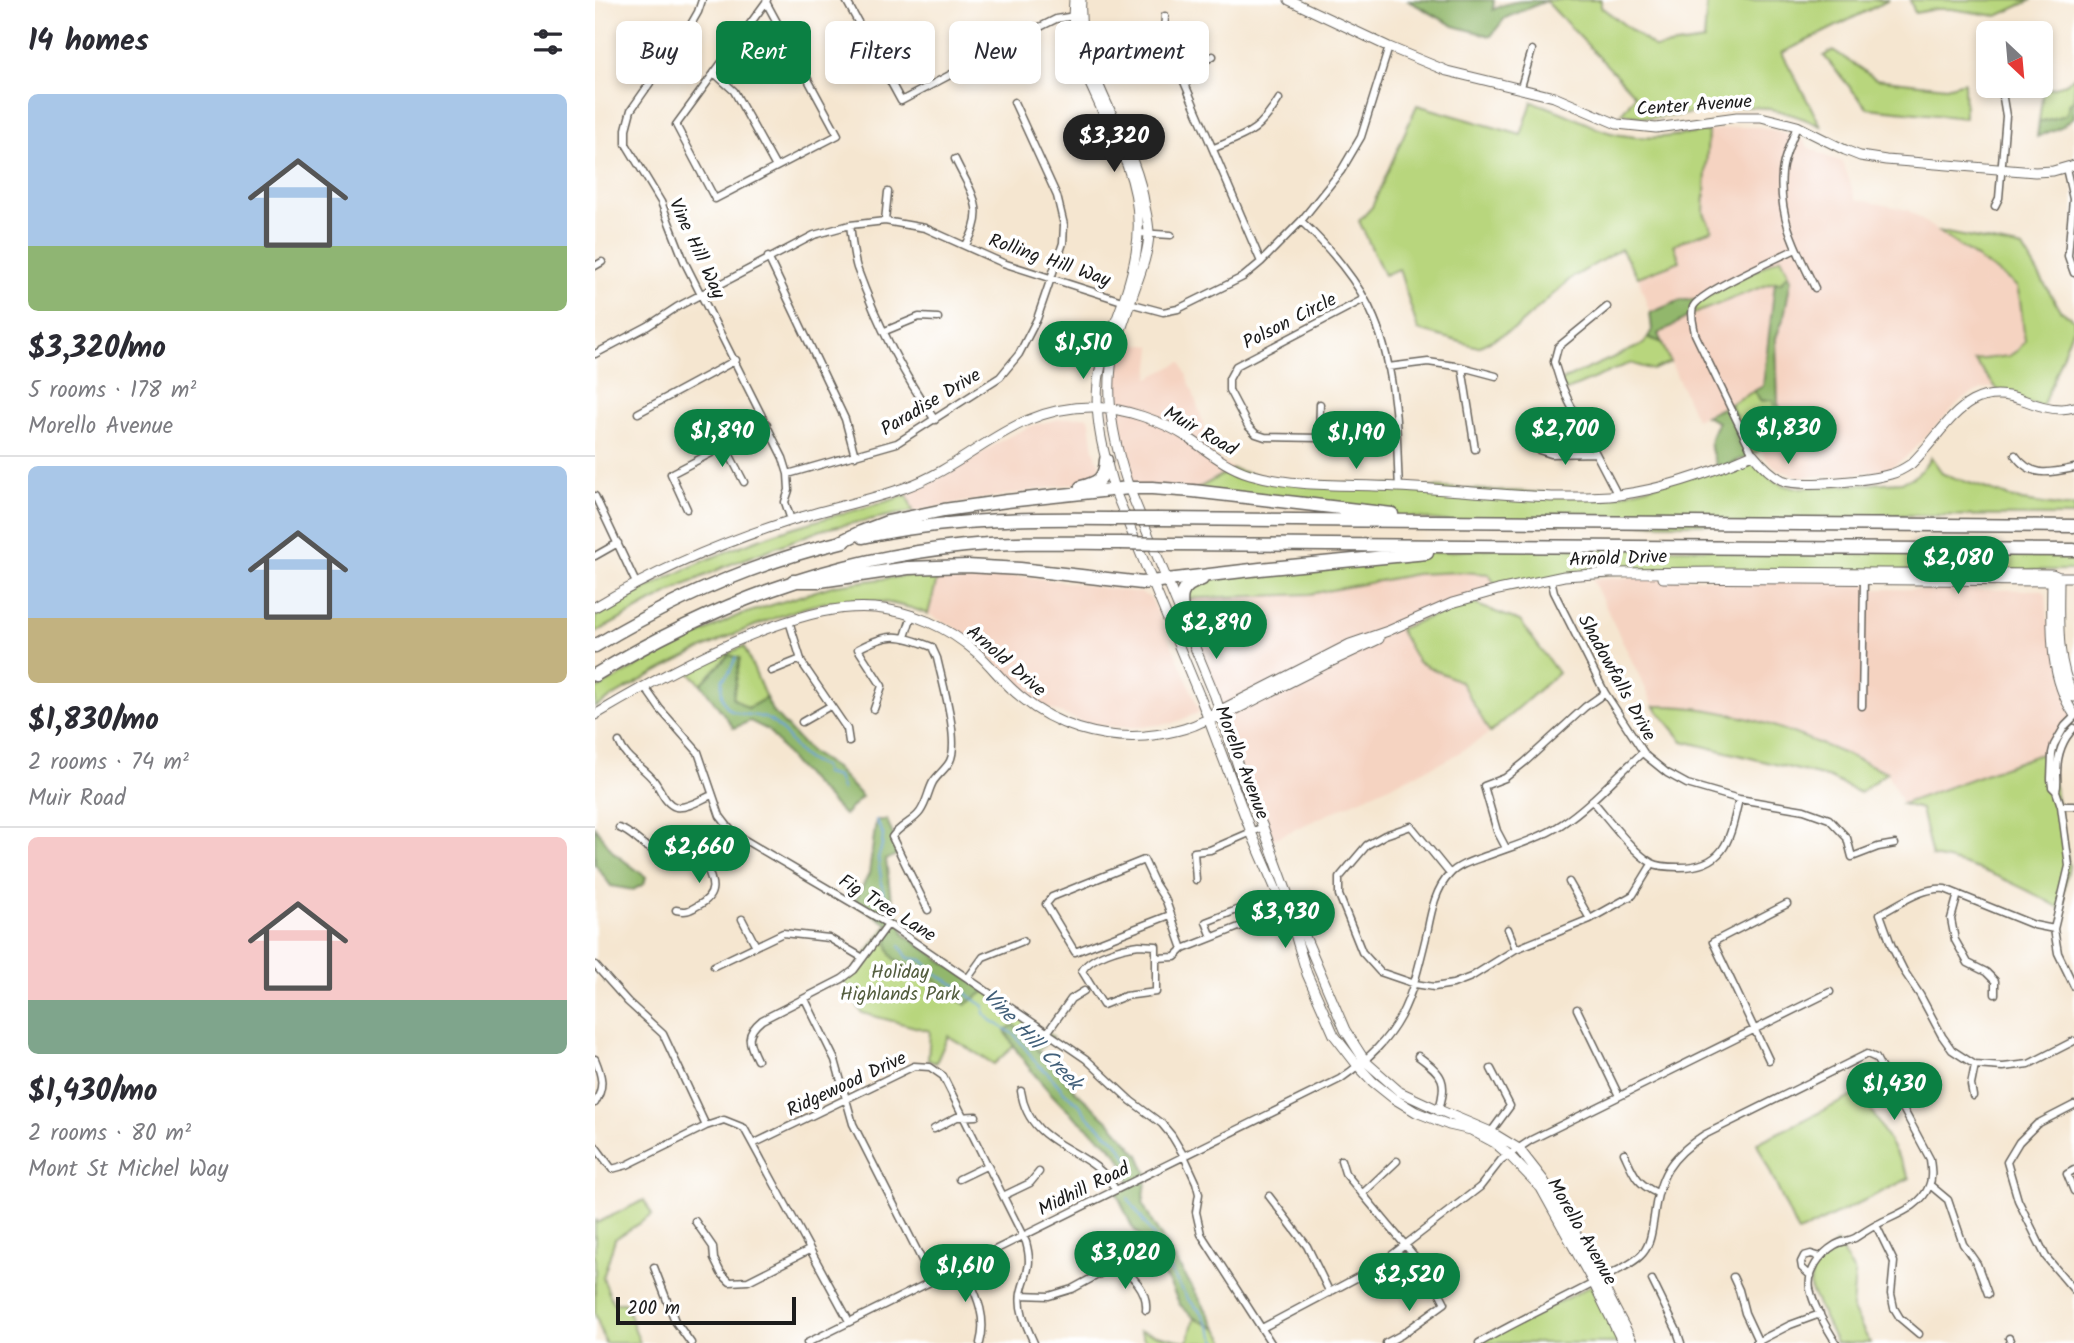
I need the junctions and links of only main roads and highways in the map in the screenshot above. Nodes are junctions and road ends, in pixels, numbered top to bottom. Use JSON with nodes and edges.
{"nodes":[{"id":1,"x":1106,"y":460,"type":"road end"},
{"id":2,"x":1057,"y":495,"type":"junction"},
{"id":3,"x":1451,"y":522,"type":"junction"},
{"id":4,"x":2074,"y":526,"type":"edge"},
{"id":5,"x":841,"y":542,"type":"junction"},
{"id":6,"x":1508,"y":547,"type":"junction"},
{"id":7,"x":2074,"y":550,"type":"edge"},
{"id":8,"x":1214,"y":574,"type":"junction"},
{"id":9,"x":793,"y":581,"type":"junction"},
{"id":10,"x":1184,"y":622,"type":"road end"},
{"id":11,"x":595,"y":646,"type":"edge"},
{"id":12,"x":595,"y":675,"type":"edge"}],
"edges":[{"from":1,"to":2,"type":"highway"},
{"from":2,"to":3,"type":"highway"},
{"from":2,"to":5,"type":"highway"},
{"from":3,"to":4,"type":"highway"},
{"from":3,"to":5,"type":"highway","bridge":true},
{"from":5,"to":11,"type":"highway"},
{"from":6,"to":7,"type":"highway"},
{"from":6,"to":8,"type":"highway"},
{"from":6,"to":9,"type":"highway","bridge":true},
{"from":8,"to":9,"type":"highway"},
{"from":8,"to":10,"type":"highway"},
{"from":9,"to":12,"type":"highway"}]}
